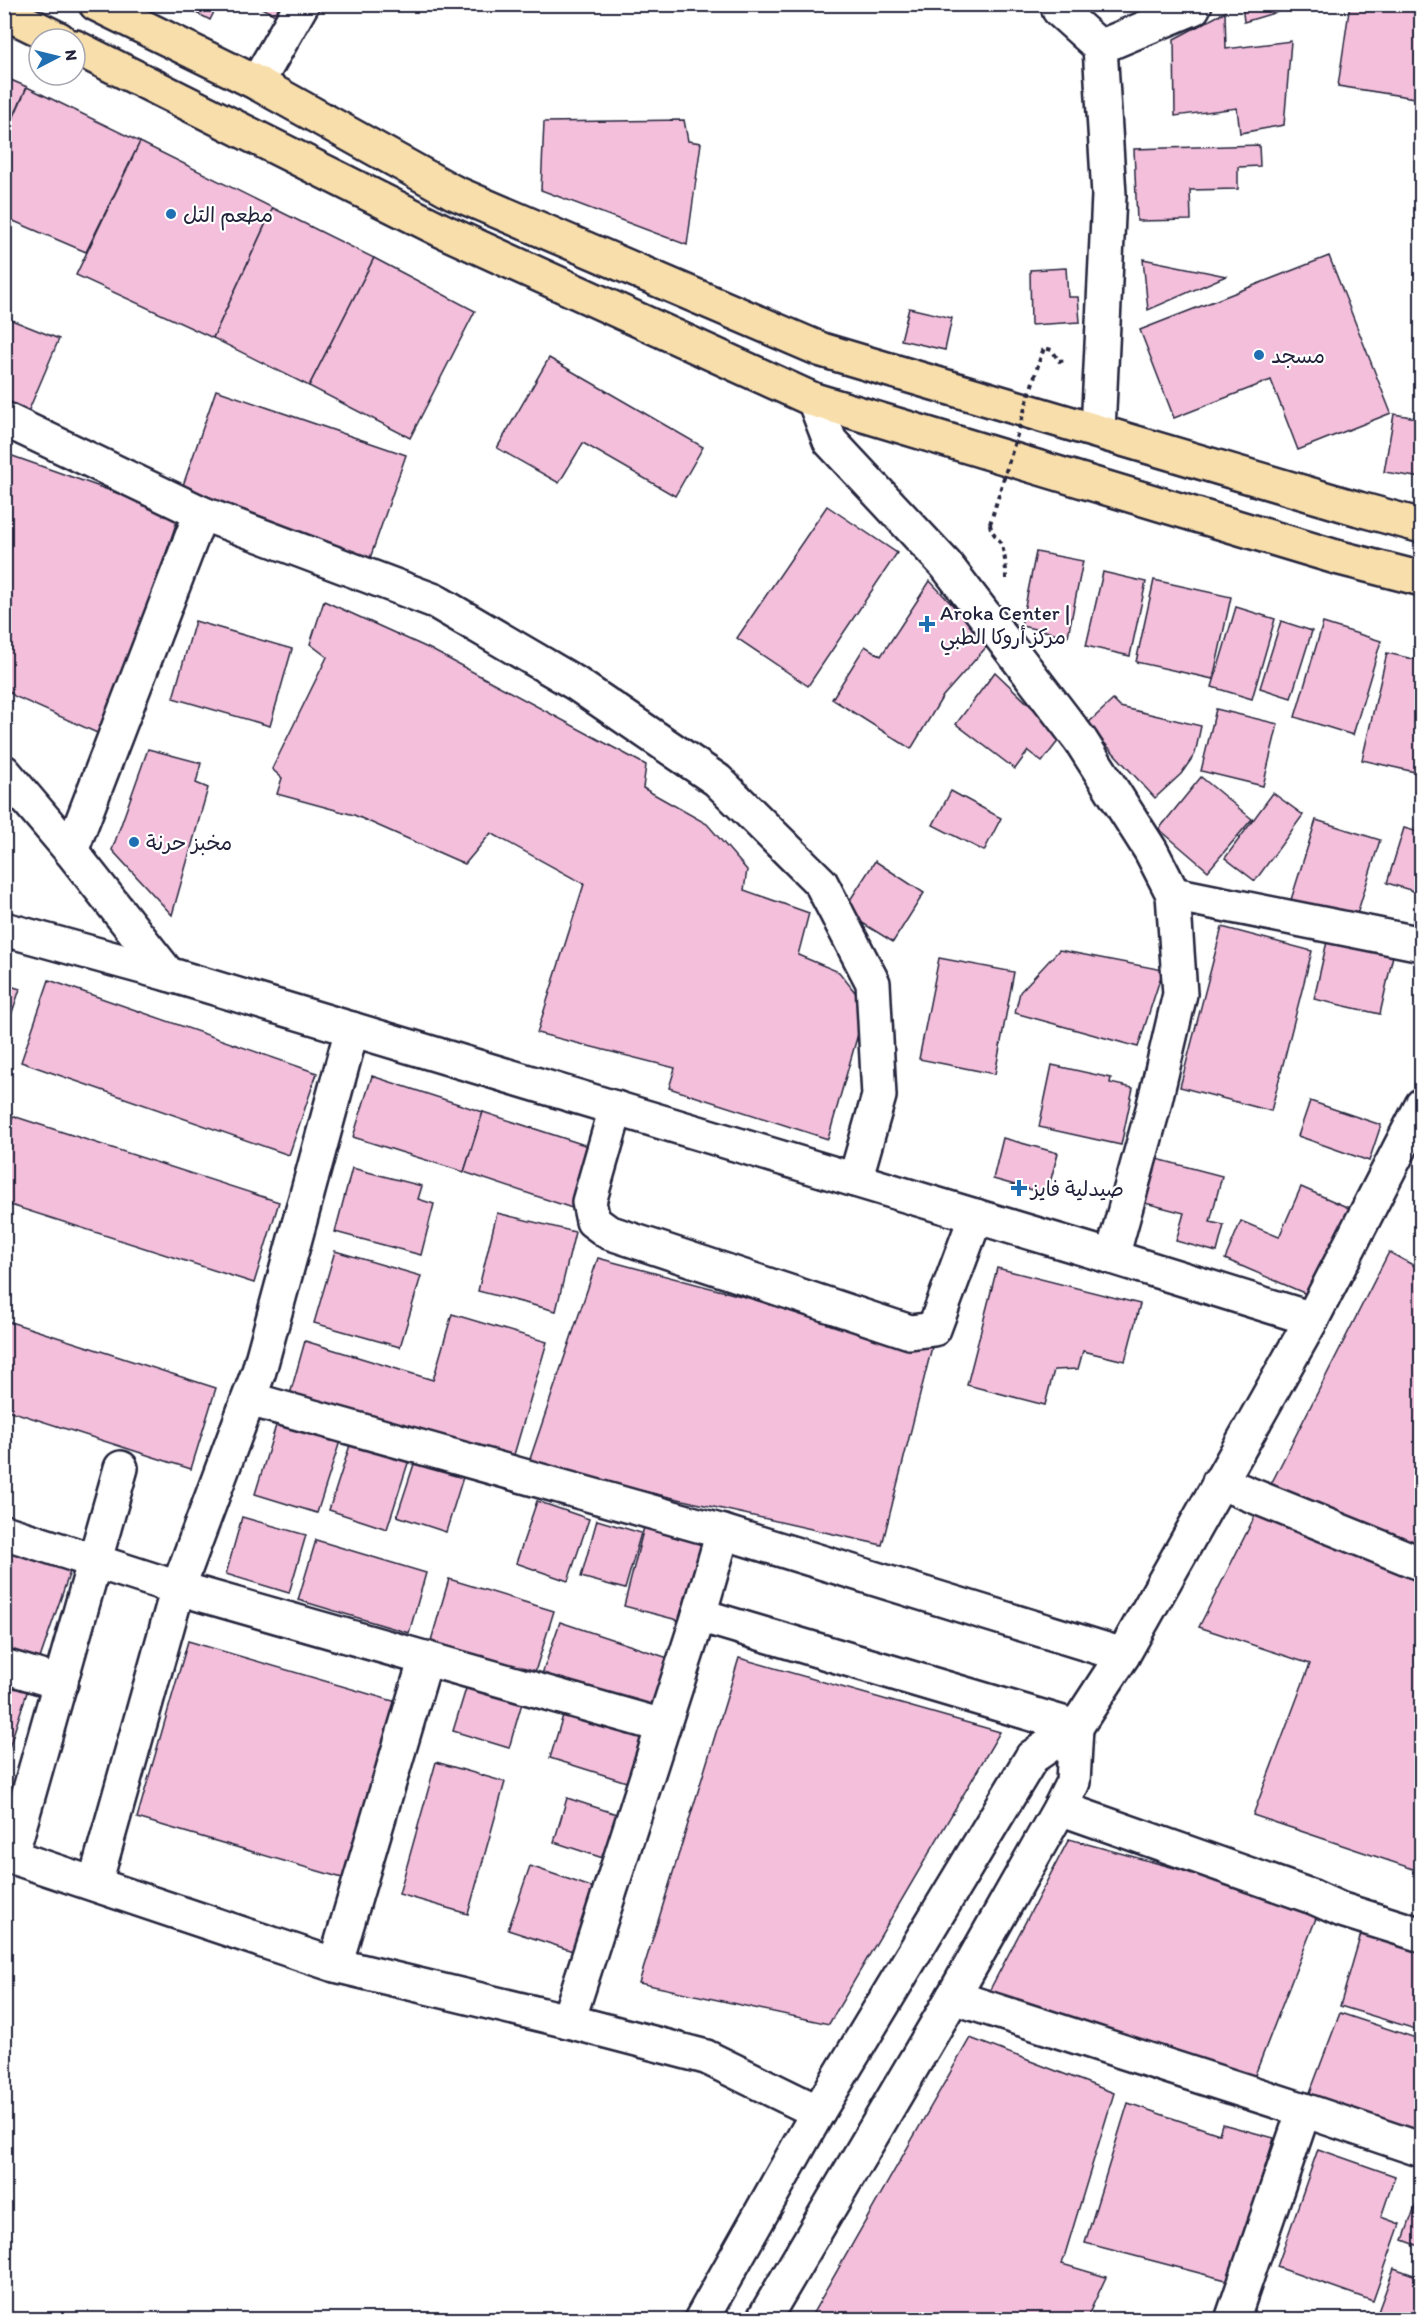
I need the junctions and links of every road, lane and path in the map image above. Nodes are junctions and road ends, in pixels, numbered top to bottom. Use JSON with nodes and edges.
{"nodes":[{"id":1,"x":96,"y":4,"type":"edge"},
{"id":2,"x":302,"y":4,"type":"edge"},
{"id":3,"x":1195,"y":4,"type":"edge"},
{"id":4,"x":1053,"y":6,"type":"edge"},
{"id":5,"x":4,"y":12,"type":"edge"},
{"id":6,"x":35,"y":27,"type":"edge"},
{"id":7,"x":1100,"y":47,"type":"junction"},
{"id":8,"x":87,"y":53,"type":"edge"},
{"id":9,"x":257,"y":83,"type":"junction"},
{"id":10,"x":1070,"y":352,"type":"dead end"},
{"id":11,"x":814,"y":400,"type":"junction"},
{"id":12,"x":4,"y":419,"type":"edge"},
{"id":13,"x":1098,"y":431,"type":"junction"},
{"id":14,"x":201,"y":513,"type":"junction"},
{"id":15,"x":990,"y":524,"type":"dead end"},
{"id":16,"x":1422,"y":526,"type":"edge"},
{"id":17,"x":1422,"y":579,"type":"edge"},
{"id":18,"x":4,"y":772,"type":"edge"},
{"id":19,"x":71,"y":850,"type":"junction"},
{"id":20,"x":1173,"y":894,"type":"junction"},
{"id":21,"x":4,"y":929,"type":"edge"},
{"id":22,"x":1422,"y":944,"type":"edge"},
{"id":23,"x":168,"y":974,"type":"junction"},
{"id":24,"x":352,"y":1029,"type":"junction"},
{"id":25,"x":1422,"y":1105,"type":"edge"},
{"id":26,"x":616,"y":1108,"type":"junction"},
{"id":27,"x":855,"y":1180,"type":"junction"},
{"id":28,"x":976,"y":1216,"type":"junction"},
{"id":29,"x":1112,"y":1257,"type":"junction"},
{"id":30,"x":1312,"y":1319,"type":"junction"},
{"id":31,"x":249,"y":1399,"type":"junction"},
{"id":32,"x":121,"y":1468,"type":"dead end"},
{"id":33,"x":1219,"y":1482,"type":"junction"},
{"id":34,"x":4,"y":1532,"type":"edge"},
{"id":35,"x":723,"y":1532,"type":"junction"},
{"id":36,"x":93,"y":1561,"type":"junction"},
{"id":37,"x":1422,"y":1564,"type":"edge"},
{"id":38,"x":178,"y":1588,"type":"junction"},
{"id":39,"x":699,"y":1615,"type":"junction"},
{"id":40,"x":1123,"y":1655,"type":"junction"},
{"id":41,"x":426,"y":1658,"type":"junction"},
{"id":42,"x":4,"y":1666,"type":"edge"},
{"id":43,"x":60,"y":1683,"type":"junction"},
{"id":44,"x":663,"y":1726,"type":"junction"},
{"id":45,"x":1076,"y":1727,"type":"junction"},
{"id":46,"x":1060,"y":1808,"type":"junction"},
{"id":47,"x":8,"y":1855,"type":"edge"},
{"id":48,"x":95,"y":1883,"type":"junction"},
{"id":49,"x":1422,"y":1935,"type":"edge"},
{"id":50,"x":335,"y":1965,"type":"junction"},
{"id":51,"x":953,"y":1997,"type":"junction"},
{"id":52,"x":568,"y":2021,"type":"junction"},
{"id":53,"x":1304,"y":2110,"type":"junction"},
{"id":54,"x":818,"y":2112,"type":"junction"},
{"id":55,"x":1422,"y":2150,"type":"edge"},
{"id":56,"x":701,"y":2319,"type":"edge"},
{"id":57,"x":763,"y":2319,"type":"edge"},
{"id":58,"x":1232,"y":2319,"type":"edge"}],
"edges":[{"from":1,"to":9,"type":"main road"},
{"from":2,"to":9,"type":"street"},
{"from":3,"to":7,"type":"street"},
{"from":4,"to":7,"type":"street"},
{"from":5,"to":6,"type":"main road"},
{"from":7,"to":13,"type":"street"},
{"from":8,"to":11,"type":"main road"},
{"from":9,"to":13,"type":"main road"},
{"from":10,"to":15,"type":"path","bridge":true},
{"from":11,"to":17,"type":"main road"},
{"from":11,"to":20,"type":"street"},
{"from":12,"to":14,"type":"street"},
{"from":13,"to":16,"type":"main road"},
{"from":14,"to":19,"type":"street"},
{"from":14,"to":27,"type":"street"},
{"from":18,"to":19,"type":"street"},
{"from":19,"to":23,"type":"street"},
{"from":20,"to":22,"type":"street"},
{"from":20,"to":29,"type":"street"},
{"from":21,"to":23,"type":"street"},
{"from":23,"to":24,"type":"street"},
{"from":24,"to":26,"type":"street"},
{"from":24,"to":31,"type":"street"},
{"from":25,"to":30,"type":"street"},
{"from":26,"to":27,"type":"street"},
{"from":26,"to":28,"type":"street"},
{"from":27,"to":28,"type":"street"},
{"from":28,"to":29,"type":"street"},
{"from":29,"to":30,"type":"street"},
{"from":30,"to":33,"type":"street"},
{"from":31,"to":35,"type":"street"},
{"from":31,"to":38,"type":"street"},
{"from":32,"to":36,"type":"street"},
{"from":33,"to":37,"type":"street"},
{"from":33,"to":40,"type":"street"},
{"from":34,"to":36,"type":"street"},
{"from":35,"to":39,"type":"street"},
{"from":35,"to":40,"type":"street"},
{"from":36,"to":38,"type":"street"},
{"from":36,"to":43,"type":"street"},
{"from":38,"to":41,"type":"street"},
{"from":38,"to":48,"type":"street"},
{"from":39,"to":44,"type":"street"},
{"from":39,"to":45,"type":"street"},
{"from":40,"to":45,"type":"street"},
{"from":41,"to":44,"type":"street"},
{"from":41,"to":50,"type":"street"},
{"from":42,"to":43,"type":"street"},
{"from":43,"to":47,"type":"street"},
{"from":44,"to":52,"type":"street"},
{"from":45,"to":46,"type":"street"},
{"from":45,"to":54,"type":"street"},
{"from":46,"to":49,"type":"street"},
{"from":46,"to":51,"type":"street"},
{"from":47,"to":48,"type":"street"},
{"from":48,"to":50,"type":"street"},
{"from":50,"to":52,"type":"street"},
{"from":51,"to":53,"type":"street"},
{"from":51,"to":57,"type":"street"},
{"from":52,"to":54,"type":"street"},
{"from":53,"to":55,"type":"street"},
{"from":53,"to":58,"type":"street"},
{"from":54,"to":56,"type":"street"}]}
